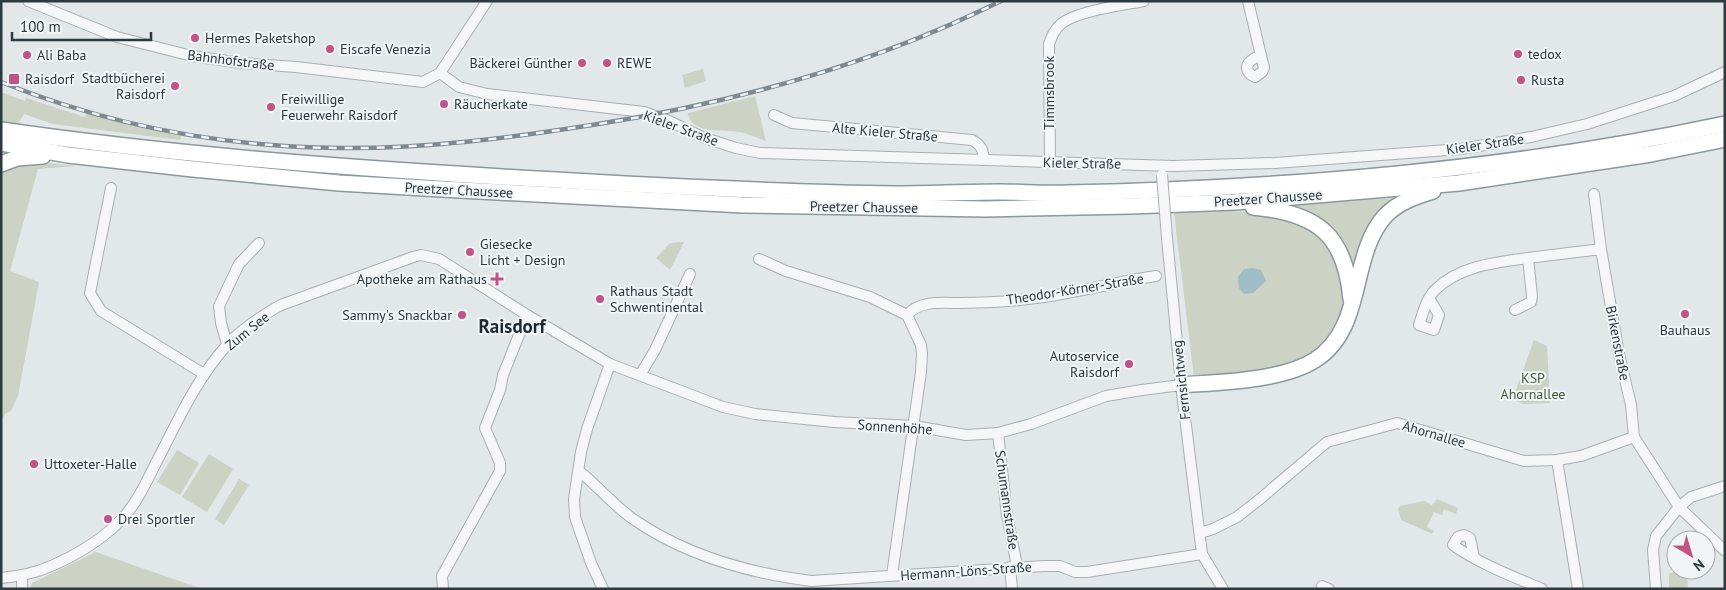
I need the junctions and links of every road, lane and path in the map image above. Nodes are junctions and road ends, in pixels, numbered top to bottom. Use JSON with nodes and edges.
{"nodes":[{"id":1,"x":28,"y":1,"type":"edge"},
{"id":2,"x":488,"y":1,"type":"edge"},
{"id":3,"x":1144,"y":1,"type":"edge"},
{"id":4,"x":1248,"y":1,"type":"edge"},
{"id":5,"x":1261,"y":55,"type":"dead end"},
{"id":6,"x":1725,"y":72,"type":"edge"},
{"id":7,"x":440,"y":73,"type":"junction"},
{"id":8,"x":774,"y":115,"type":"dead end"},
{"id":9,"x":1725,"y":124,"type":"edge"},
{"id":10,"x":1,"y":130,"type":"edge"},
{"id":11,"x":1725,"y":139,"type":"edge"},
{"id":12,"x":1,"y":143,"type":"edge"},
{"id":13,"x":68,"y":155,"type":"junction"},
{"id":14,"x":984,"y":160,"type":"junction"},
{"id":15,"x":1050,"y":163,"type":"junction"},
{"id":16,"x":1,"y":164,"type":"edge"},
{"id":17,"x":1162,"y":170,"type":"junction"},
{"id":18,"x":1459,"y":183,"type":"junction"},
{"id":19,"x":111,"y":188,"type":"dead end"},
{"id":20,"x":1594,"y":194,"type":"dead end"},
{"id":21,"x":1235,"y":202,"type":"junction"},
{"id":22,"x":259,"y":243,"type":"dead end"},
{"id":23,"x":1601,"y":249,"type":"junction"},
{"id":24,"x":1528,"y":258,"type":"junction"},
{"id":25,"x":759,"y":259,"type":"dead end"},
{"id":26,"x":690,"y":274,"type":"dead end"},
{"id":27,"x":1156,"y":276,"type":"dead end"},
{"id":28,"x":1429,"y":298,"type":"dead end"},
{"id":29,"x":1352,"y":304,"type":"junction"},
{"id":30,"x":1515,"y":310,"type":"dead end"},
{"id":31,"x":527,"y":315,"type":"junction"},
{"id":32,"x":907,"y":315,"type":"junction"},
{"id":33,"x":227,"y":344,"type":"junction"},
{"id":34,"x":610,"y":364,"type":"junction"},
{"id":35,"x":204,"y":374,"type":"junction"},
{"id":36,"x":640,"y":375,"type":"junction"},
{"id":37,"x":1181,"y":385,"type":"junction"},
{"id":38,"x":914,"y":426,"type":"junction"},
{"id":39,"x":998,"y":433,"type":"junction"},
{"id":40,"x":1634,"y":437,"type":"junction"},
{"id":41,"x":1557,"y":460,"type":"junction"},
{"id":42,"x":579,"y":471,"type":"junction"},
{"id":43,"x":1725,"y":486,"type":"edge"},
{"id":44,"x":1679,"y":507,"type":"junction"},
{"id":45,"x":1200,"y":533,"type":"junction"},
{"id":46,"x":1725,"y":551,"type":"edge"},
{"id":47,"x":1202,"y":554,"type":"junction"},
{"id":48,"x":1474,"y":557,"type":"dead end"},
{"id":49,"x":1014,"y":567,"type":"junction"},
{"id":50,"x":22,"y":576,"type":"junction"},
{"id":51,"x":892,"y":576,"type":"junction"},
{"id":52,"x":1,"y":578,"type":"edge"},
{"id":53,"x":811,"y":585,"type":"edge"},
{"id":54,"x":22,"y":589,"type":"edge"},
{"id":55,"x":442,"y":589,"type":"edge"},
{"id":56,"x":604,"y":589,"type":"edge"},
{"id":57,"x":1012,"y":589,"type":"edge"},
{"id":58,"x":1223,"y":589,"type":"edge"},
{"id":59,"x":1542,"y":589,"type":"edge"},
{"id":60,"x":1578,"y":589,"type":"edge"},
{"id":61,"x":1656,"y":589,"type":"edge"}],
"edges":[{"from":1,"to":7,"type":"street","name":"Bahnhofstraße"},
{"from":2,"to":7,"type":"street"},
{"from":3,"to":15,"type":"street","name":"Timmsbrook"},
{"from":4,"to":5,"type":"street"},
{"from":6,"to":17,"type":"street","name":"Kieler Straße"},
{"from":7,"to":14,"type":"street","name":"Kieler Straße"},
{"from":8,"to":14,"type":"street","name":"Alte Kieler Straße"},
{"from":9,"to":10,"type":"highway","name":"Preetzer Chaussee"},
{"from":11,"to":18,"type":"highway","name":"Preetzer Chaussee"},
{"from":12,"to":13,"type":"highway","name":"Preetzer Chaussee"},
{"from":13,"to":16,"type":"highway"},
{"from":13,"to":21,"type":"highway","name":"Preetzer Chaussee"},
{"from":14,"to":15,"type":"street","name":"Kieler Straße"},
{"from":15,"to":17,"type":"street","name":"Kieler Straße"},
{"from":17,"to":37,"type":"street","name":"Fernsichtweg","bridge":true},
{"from":18,"to":21,"type":"highway","name":"Preetzer Chaussee"},
{"from":18,"to":29,"type":"highway"},
{"from":19,"to":35,"type":"street"},
{"from":20,"to":23,"type":"street","name":"Birkenstraße"},
{"from":21,"to":29,"type":"highway"},
{"from":22,"to":33,"type":"street"},
{"from":23,"to":24,"type":"street"},
{"from":23,"to":40,"type":"street","name":"Birkenstraße"},
{"from":24,"to":28,"type":"street"},
{"from":24,"to":30,"type":"street"},
{"from":25,"to":32,"type":"street"},
{"from":26,"to":36,"type":"street"},
{"from":27,"to":32,"type":"street","name":"Theodor-Körner-Straße"},
{"from":29,"to":37,"type":"highway"},
{"from":31,"to":33,"type":"street","name":"Zum See"},
{"from":31,"to":34,"type":"street","name":"Zum See"},
{"from":31,"to":55,"type":"street"},
{"from":32,"to":38,"type":"street"},
{"from":33,"to":35,"type":"street","name":"Zum See"},
{"from":34,"to":36,"type":"street","name":"Sonnenhöhe"},
{"from":34,"to":42,"type":"street"},
{"from":35,"to":50,"type":"street","name":"Zum See"},
{"from":36,"to":38,"type":"street","name":"Sonnenhöhe"},
{"from":37,"to":39,"type":"street","name":"Sonnenhöhe"},
{"from":37,"to":45,"type":"street","name":"Fernsichtweg"},
{"from":38,"to":39,"type":"street","name":"Sonnenhöhe"},
{"from":38,"to":51,"type":"street"},
{"from":39,"to":49,"type":"street","name":"Schumannstraße"},
{"from":40,"to":41,"type":"street","name":"Ahornallee"},
{"from":40,"to":44,"type":"street"},
{"from":41,"to":45,"type":"street","name":"Ahornallee"},
{"from":41,"to":60,"type":"street"},
{"from":42,"to":53,"type":"street","name":"Hermann-Löns-Straße"},
{"from":42,"to":56,"type":"street"},
{"from":43,"to":44,"type":"street"},
{"from":44,"to":46,"type":"street"},
{"from":44,"to":61,"type":"street"},
{"from":45,"to":47,"type":"street","name":"Fernsichtweg"},
{"from":47,"to":49,"type":"street","name":"Hermann-Löns-Straße"},
{"from":47,"to":58,"type":"street","name":"Fernsichtweg"},
{"from":48,"to":59,"type":"street"},
{"from":49,"to":51,"type":"street","name":"Hermann-Löns-Straße"},
{"from":49,"to":57,"type":"street","name":"Schumannstraße"},
{"from":50,"to":52,"type":"street","name":"Zum See"},
{"from":50,"to":54,"type":"street"},
{"from":51,"to":53,"type":"street","name":"Hermann-Löns-Straße"}]}
